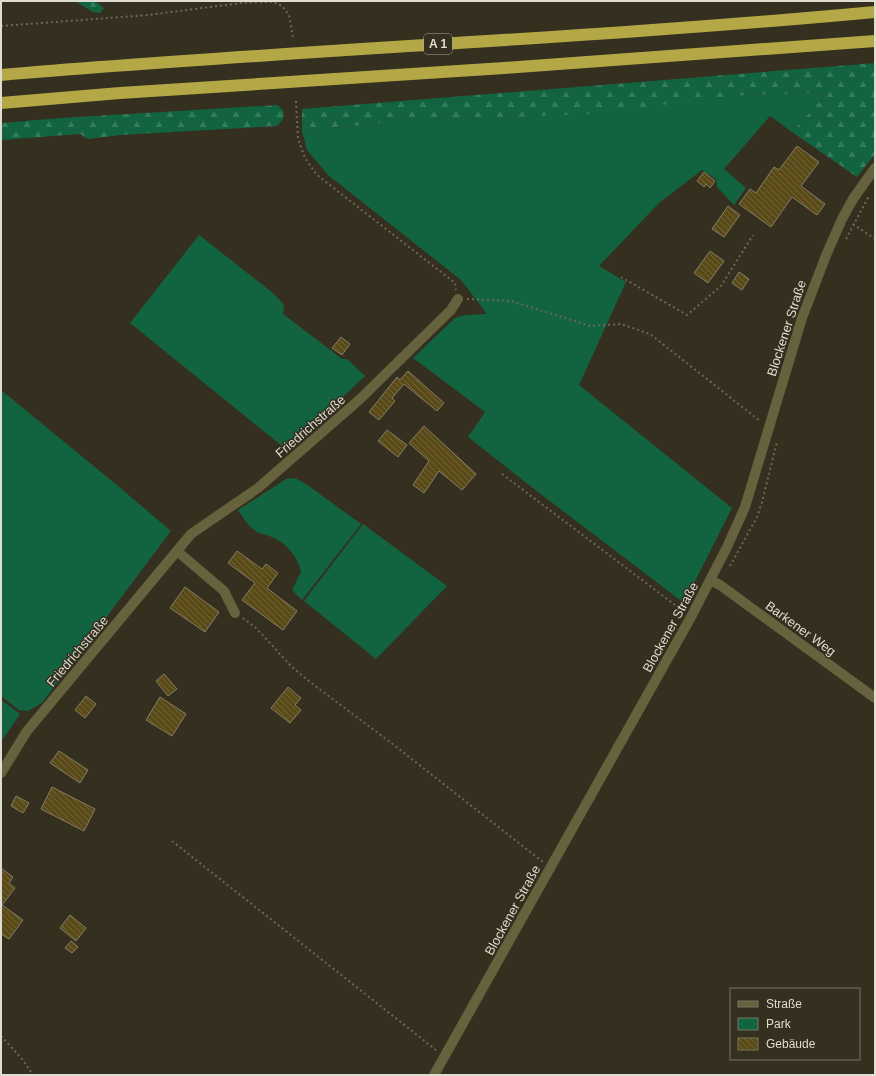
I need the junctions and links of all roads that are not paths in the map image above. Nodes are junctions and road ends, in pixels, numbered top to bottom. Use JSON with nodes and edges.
{"nodes":[{"id":1,"x":875,"y":12,"type":"edge"},
{"id":2,"x":875,"y":41,"type":"edge"},
{"id":3,"x":1,"y":75,"type":"edge"},
{"id":4,"x":1,"y":103,"type":"edge"},
{"id":5,"x":875,"y":168,"type":"edge"},
{"id":6,"x":458,"y":299,"type":"road end"},
{"id":7,"x":177,"y":551,"type":"junction"},
{"id":8,"x":710,"y":580,"type":"junction"},
{"id":9,"x":235,"y":613,"type":"road end"},
{"id":10,"x":875,"y":698,"type":"edge"},
{"id":11,"x":1,"y":773,"type":"edge"},
{"id":12,"x":434,"y":1075,"type":"edge"}],
"edges":[{"from":1,"to":3,"type":"highway","number":"A 1"},
{"from":2,"to":4,"type":"highway","number":"A 1"},
{"from":5,"to":8,"type":"street","name":"Blockener Straße"},
{"from":6,"to":7,"type":"street","name":"Friedrichstraße"},
{"from":7,"to":9,"type":"street"},
{"from":7,"to":11,"type":"street","name":"Friedrichstraße"},
{"from":8,"to":10,"type":"street","name":"Barkener Weg"},
{"from":8,"to":12,"type":"street","name":"Blockener Straße"}]}
